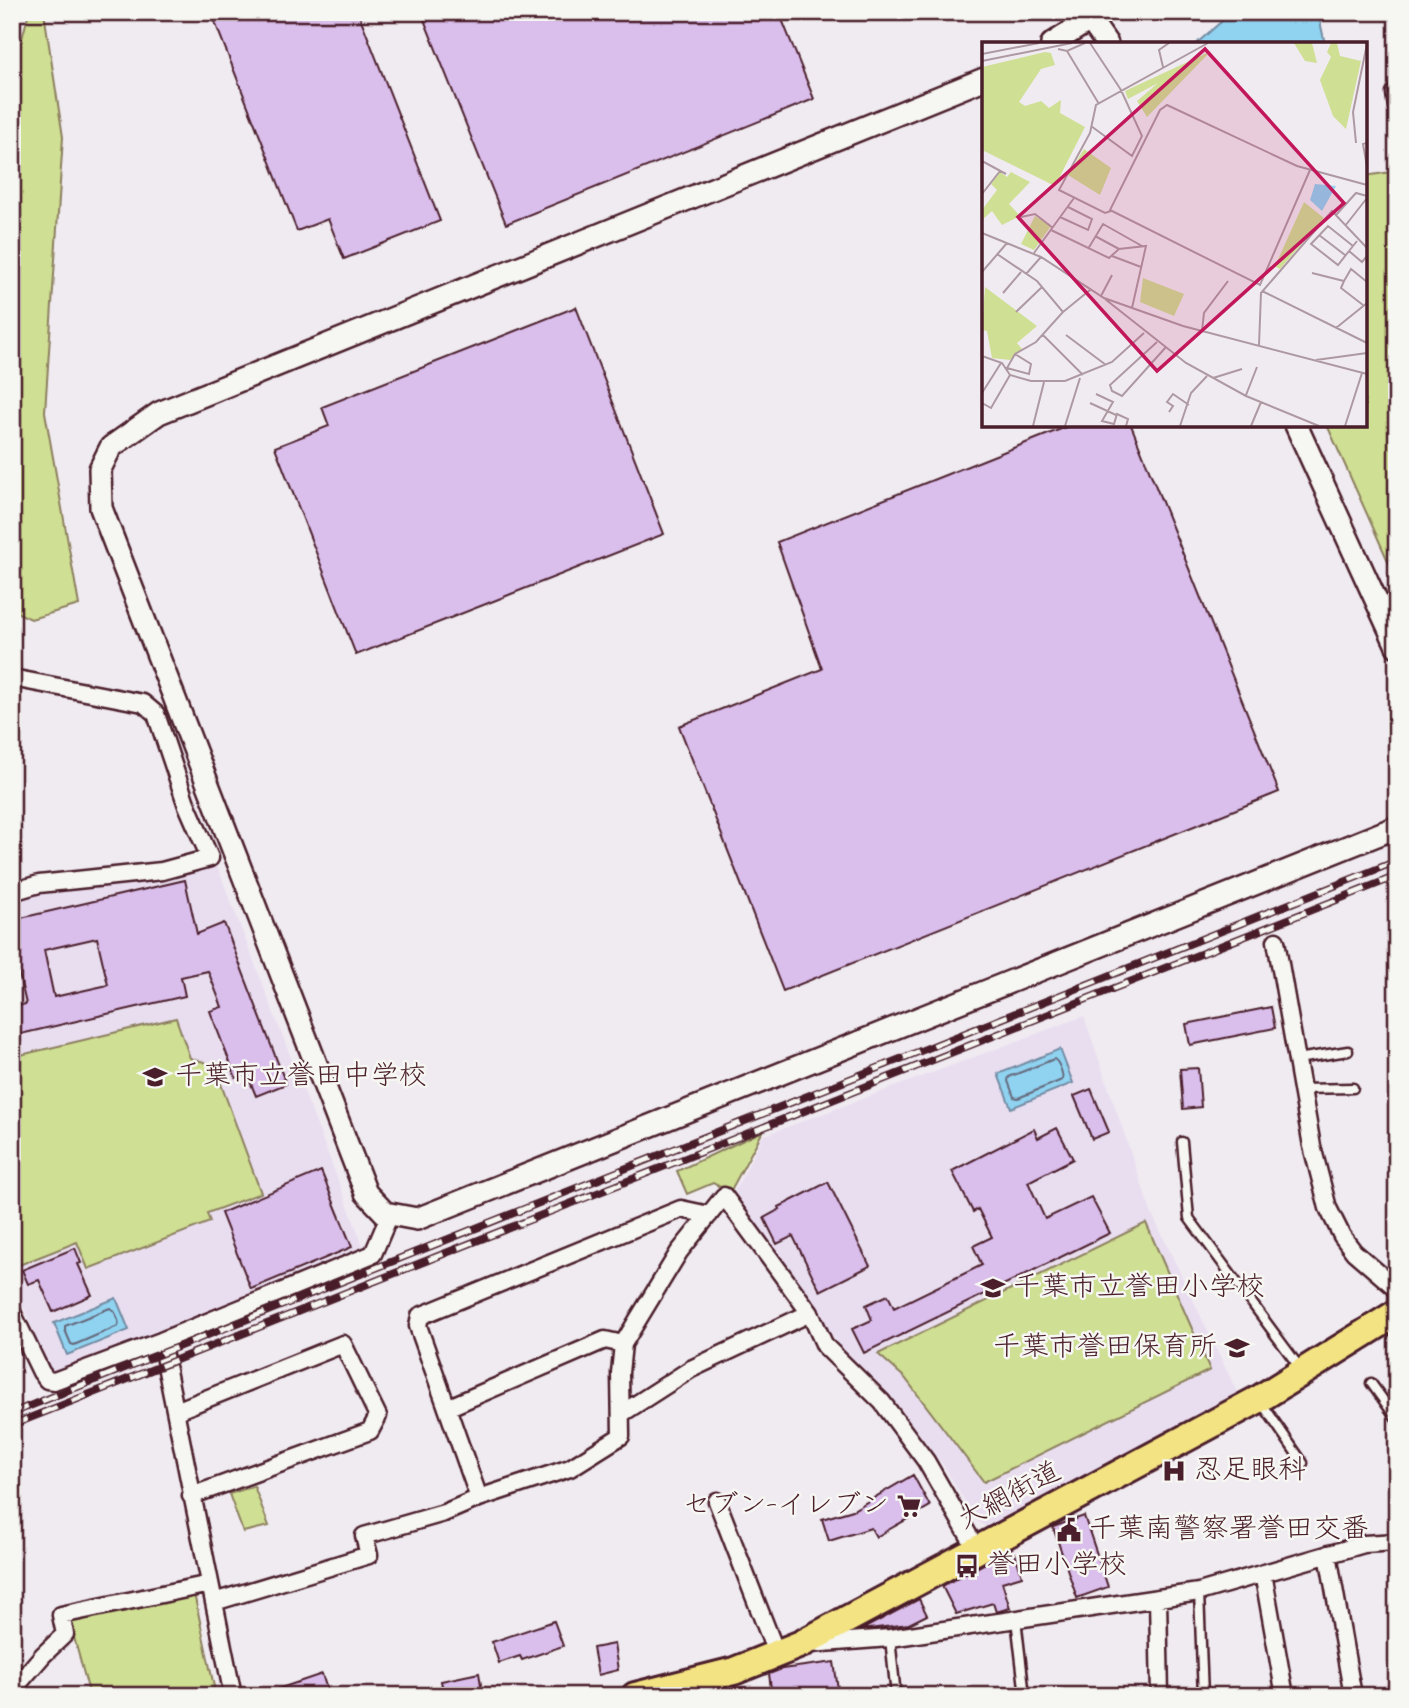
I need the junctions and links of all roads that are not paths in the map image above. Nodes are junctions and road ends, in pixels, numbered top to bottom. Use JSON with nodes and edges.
{"nodes":[{"id":1,"x":1096,"y":17,"type":"edge"},
{"id":2,"x":1055,"y":42,"type":"edge"},
{"id":3,"x":1106,"y":42,"type":"edge"},
{"id":4,"x":982,"y":80,"type":"edge"},
{"id":5,"x":1397,"y":93,"type":"edge"},
{"id":6,"x":1397,"y":108,"type":"edge"},
{"id":7,"x":1297,"y":427,"type":"edge"},
{"id":8,"x":1397,"y":646,"type":"edge"},
{"id":9,"x":12,"y":678,"type":"edge"},
{"id":10,"x":1397,"y":827,"type":"edge"},
{"id":11,"x":12,"y":892,"type":"edge"},
{"id":12,"x":1276,"y":942,"type":"dead end"},
{"id":13,"x":1348,"y":1051,"type":"dead end"},
{"id":14,"x":1297,"y":1059,"type":"junction"},
{"id":15,"x":1353,"y":1088,"type":"dead end"},
{"id":16,"x":1302,"y":1089,"type":"junction"},
{"id":17,"x":1182,"y":1142,"type":"dead end"},
{"id":18,"x":390,"y":1214,"type":"junction"},
{"id":19,"x":709,"y":1215,"type":"junction"},
{"id":20,"x":1397,"y":1289,"type":"edge"},
{"id":21,"x":12,"y":1312,"type":"edge"},
{"id":22,"x":810,"y":1313,"type":"junction"},
{"id":23,"x":1397,"y":1313,"type":"edge"},
{"id":24,"x":161,"y":1341,"type":"junction"},
{"id":25,"x":623,"y":1344,"type":"junction"},
{"id":26,"x":1303,"y":1373,"type":"junction"},
{"id":27,"x":1371,"y":1383,"type":"dead end"},
{"id":28,"x":1259,"y":1399,"type":"junction"},
{"id":29,"x":447,"y":1408,"type":"junction"},
{"id":30,"x":176,"y":1411,"type":"junction"},
{"id":31,"x":621,"y":1414,"type":"junction"},
{"id":32,"x":1397,"y":1419,"type":"edge"},
{"id":33,"x":1303,"y":1463,"type":"dead end"},
{"id":34,"x":191,"y":1496,"type":"junction"},
{"id":35,"x":479,"y":1499,"type":"junction"},
{"id":36,"x":717,"y":1501,"type":"dead end"},
{"id":37,"x":1397,"y":1542,"type":"edge"},
{"id":38,"x":977,"y":1550,"type":"junction"},
{"id":39,"x":1328,"y":1554,"type":"junction"},
{"id":40,"x":1263,"y":1573,"type":"junction"},
{"id":41,"x":210,"y":1584,"type":"junction"},
{"id":42,"x":1199,"y":1592,"type":"junction"},
{"id":43,"x":1158,"y":1599,"type":"junction"},
{"id":44,"x":214,"y":1602,"type":"junction"},
{"id":45,"x":1016,"y":1619,"type":"junction"},
{"id":46,"x":890,"y":1638,"type":"junction"},
{"id":47,"x":801,"y":1644,"type":"junction"},
{"id":48,"x":777,"y":1656,"type":"junction"},
{"id":49,"x":696,"y":1689,"type":"edge"},
{"id":50,"x":12,"y":1691,"type":"edge"},
{"id":51,"x":233,"y":1696,"type":"edge"},
{"id":52,"x":635,"y":1696,"type":"edge"},
{"id":53,"x":896,"y":1696,"type":"edge"},
{"id":54,"x":1025,"y":1696,"type":"edge"},
{"id":55,"x":1160,"y":1696,"type":"edge"},
{"id":56,"x":1203,"y":1696,"type":"edge"},
{"id":57,"x":1285,"y":1696,"type":"edge"},
{"id":58,"x":1353,"y":1696,"type":"edge"}],
"edges":[{"from":1,"to":2,"type":"street"},
{"from":1,"to":3,"type":"street"},
{"from":4,"to":18,"type":"street"},
{"from":5,"to":6,"type":"street"},
{"from":7,"to":8,"type":"street"},
{"from":9,"to":11,"type":"street"},
{"from":10,"to":18,"type":"street"},
{"from":12,"to":14,"type":"street"},
{"from":13,"to":14,"type":"lane"},
{"from":14,"to":16,"type":"street"},
{"from":15,"to":16,"type":"lane"},
{"from":16,"to":20,"type":"street"},
{"from":17,"to":26,"type":"lane"},
{"from":18,"to":24,"type":"street"},
{"from":19,"to":22,"type":"street"},
{"from":19,"to":25,"type":"street"},
{"from":19,"to":29,"type":"street"},
{"from":21,"to":24,"type":"street"},
{"from":22,"to":31,"type":"street"},
{"from":22,"to":38,"type":"street"},
{"from":23,"to":26,"type":"main road","name":"大網街道"},
{"from":24,"to":30,"type":"street"},
{"from":25,"to":29,"type":"street"},
{"from":25,"to":31,"type":"street"},
{"from":26,"to":28,"type":"main road","name":"大網街道"},
{"from":27,"to":32,"type":"lane"},
{"from":28,"to":33,"type":"lane"},
{"from":28,"to":38,"type":"main road","name":"大網街道"},
{"from":29,"to":35,"type":"street"},
{"from":30,"to":34,"type":"street"},
{"from":30,"to":34,"type":"street"},
{"from":31,"to":35,"type":"street"},
{"from":34,"to":41,"type":"street"},
{"from":35,"to":44,"type":"street"},
{"from":36,"to":48,"type":"street"},
{"from":37,"to":39,"type":"street"},
{"from":38,"to":47,"type":"main road","name":"大網街道"},
{"from":39,"to":40,"type":"street"},
{"from":39,"to":58,"type":"street"},
{"from":40,"to":42,"type":"street"},
{"from":40,"to":57,"type":"street"},
{"from":41,"to":44,"type":"street"},
{"from":41,"to":50,"type":"street"},
{"from":42,"to":43,"type":"street"},
{"from":42,"to":56,"type":"lane"},
{"from":43,"to":45,"type":"street"},
{"from":43,"to":55,"type":"street"},
{"from":44,"to":51,"type":"street"},
{"from":45,"to":46,"type":"street"},
{"from":45,"to":54,"type":"lane"},
{"from":46,"to":47,"type":"street"},
{"from":46,"to":53,"type":"lane"},
{"from":47,"to":48,"type":"main road","name":"大網街道"},
{"from":48,"to":49,"type":"main road","name":"大網街道"},
{"from":49,"to":52,"type":"main road","name":"大網街道"}]}
